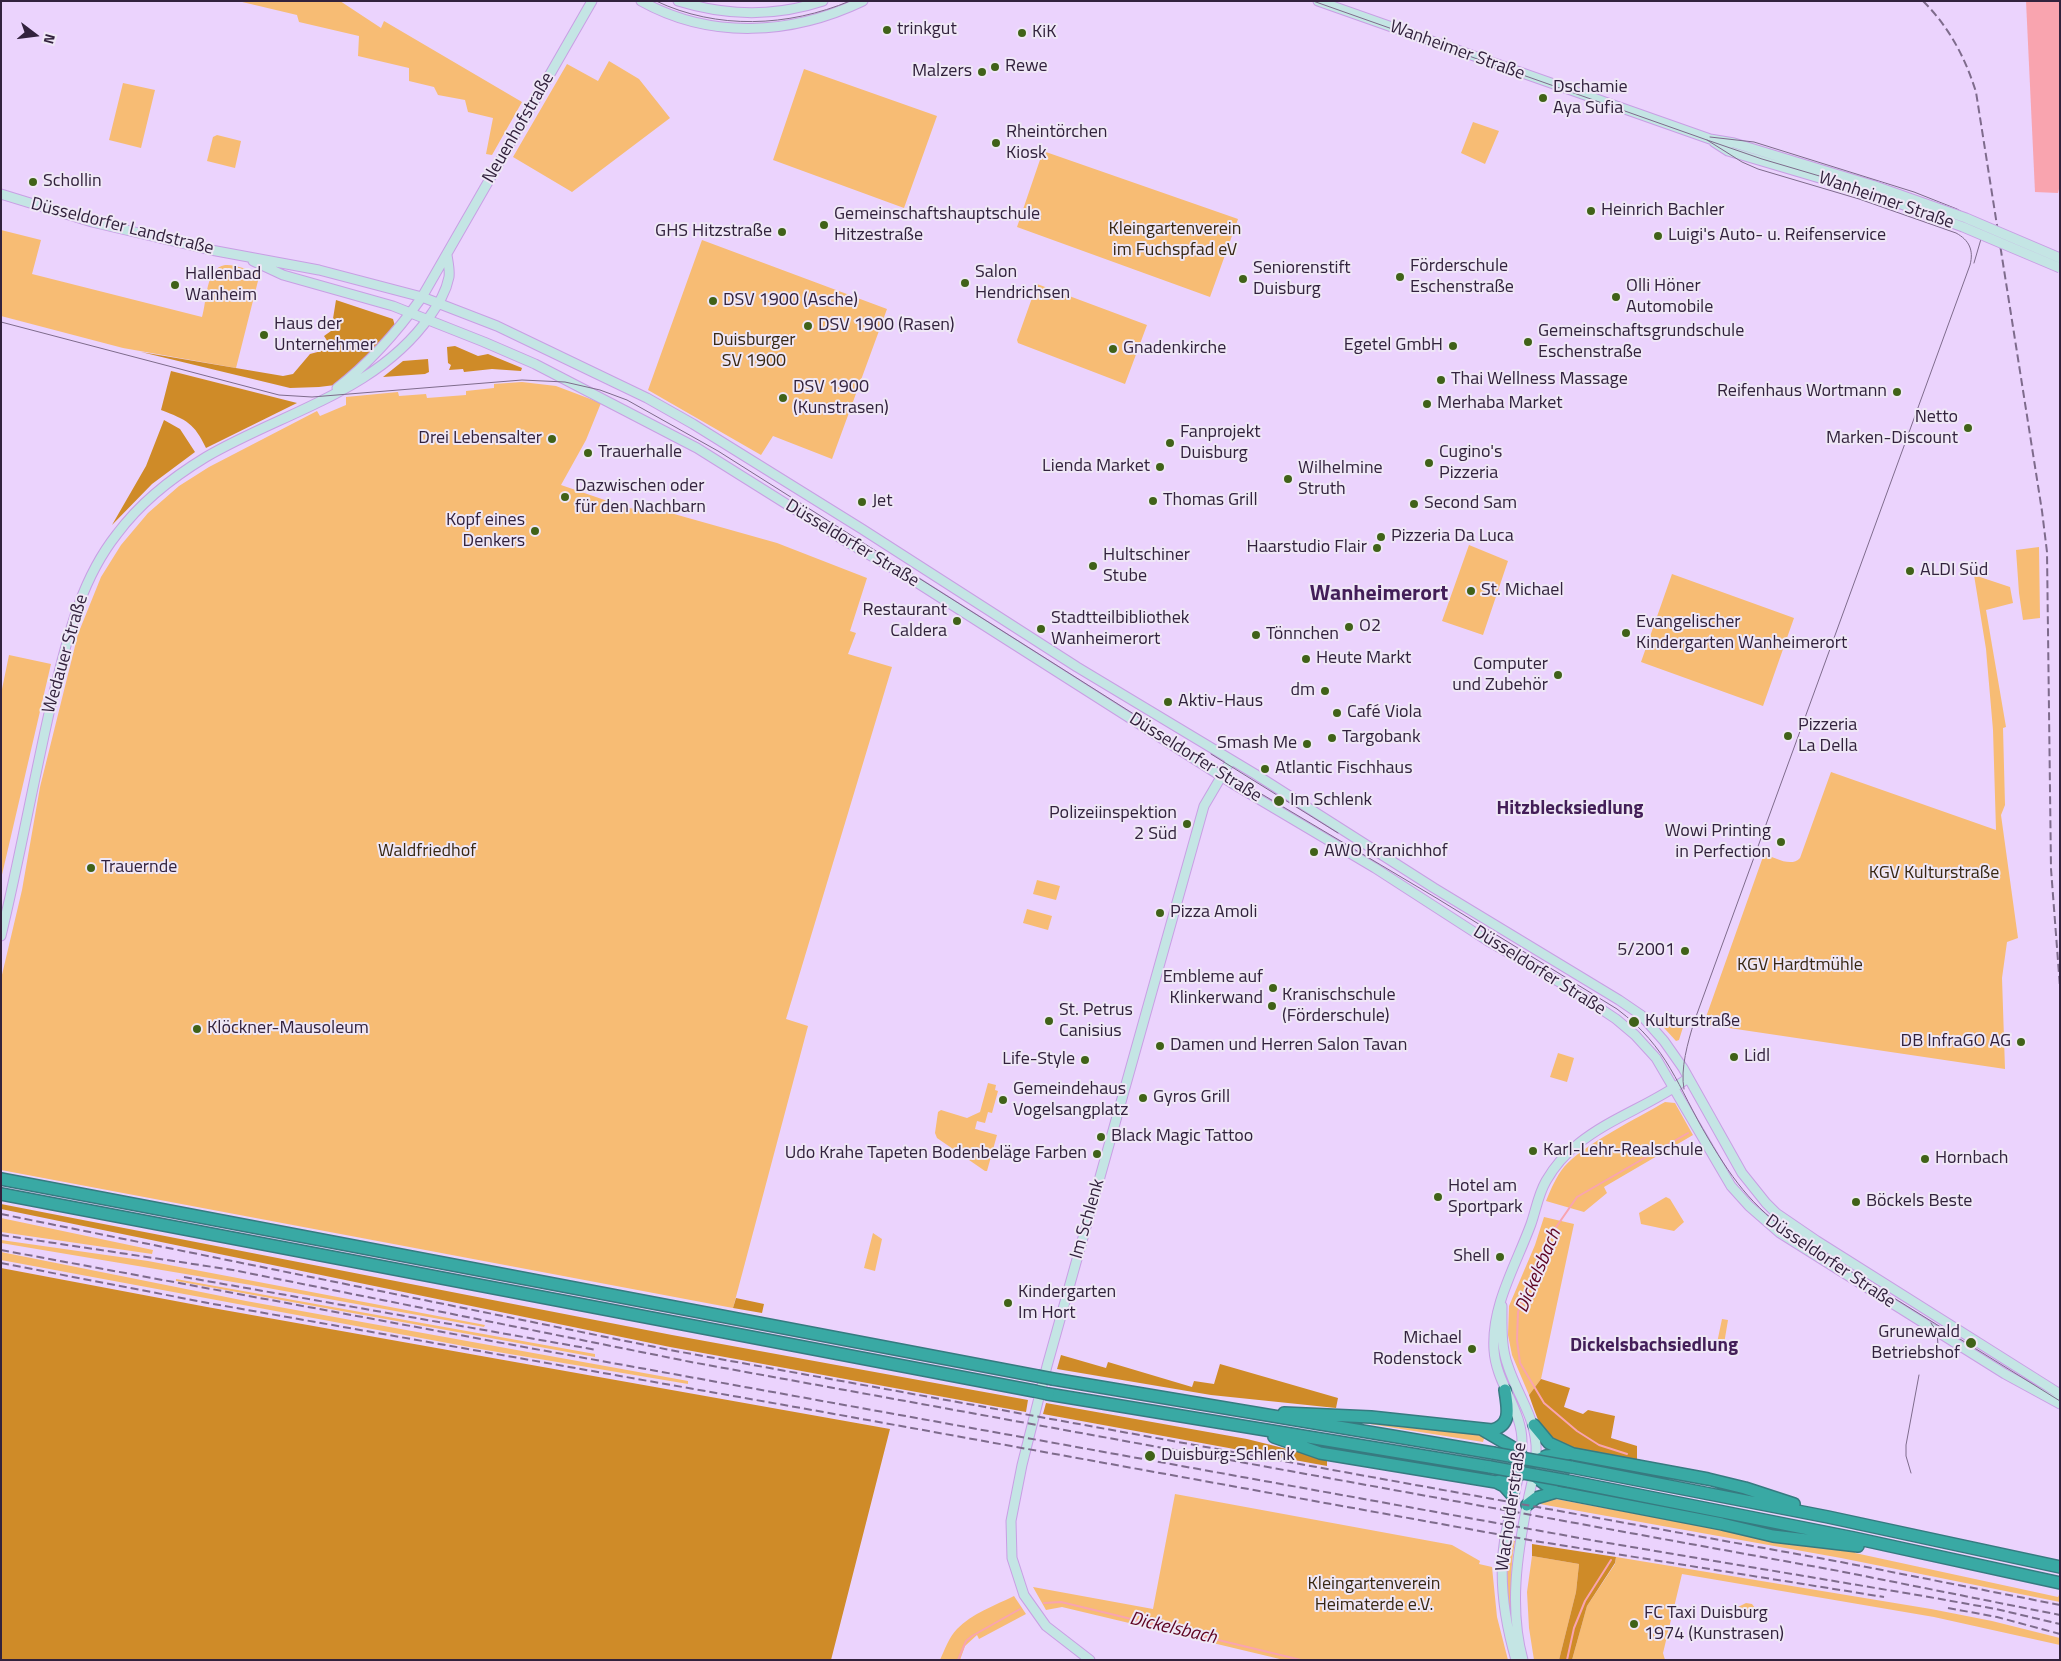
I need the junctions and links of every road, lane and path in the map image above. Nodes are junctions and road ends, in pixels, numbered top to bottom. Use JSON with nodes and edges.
{"nodes":[{"id":1,"x":592,"y":1,"type":"edge"},
{"id":2,"x":641,"y":1,"type":"edge"},
{"id":3,"x":678,"y":1,"type":"edge"},
{"id":4,"x":823,"y":1,"type":"edge"},
{"id":5,"x":863,"y":1,"type":"edge"},
{"id":6,"x":1318,"y":1,"type":"edge"},
{"id":7,"x":1710,"y":139,"type":"junction"},
{"id":8,"x":1,"y":194,"type":"edge"},
{"id":9,"x":447,"y":255,"type":"junction"},
{"id":10,"x":244,"y":257,"type":"junction"},
{"id":11,"x":2060,"y":258,"type":"edge"},
{"id":12,"x":2060,"y":268,"type":"edge"},
{"id":13,"x":437,"y":272,"type":"junction"},
{"id":14,"x":450,"y":275,"type":"junction"},
{"id":15,"x":422,"y":297,"type":"junction"},
{"id":16,"x":439,"y":303,"type":"junction"},
{"id":17,"x":411,"y":313,"type":"junction"},
{"id":18,"x":427,"y":319,"type":"junction"},
{"id":19,"x":321,"y":400,"type":"junction"},
{"id":20,"x":1231,"y":760,"type":"junction"},
{"id":21,"x":1221,"y":776,"type":"junction"},
{"id":22,"x":1,"y":936,"type":"edge"},
{"id":23,"x":1683,"y":1068,"type":"junction"},
{"id":24,"x":1688,"y":1078,"type":"junction"},
{"id":25,"x":1673,"y":1087,"type":"junction"},
{"id":26,"x":1,"y":1179,"type":"edge"},
{"id":27,"x":1,"y":1194,"type":"edge"},
{"id":28,"x":1810,"y":1236,"type":"junction"},
{"id":29,"x":1795,"y":1243,"type":"junction"},
{"id":30,"x":1502,"y":1298,"type":"junction"},
{"id":31,"x":1505,"y":1390,"type":"junction"},
{"id":32,"x":2060,"y":1394,"type":"edge"},
{"id":33,"x":2060,"y":1404,"type":"edge"},
{"id":34,"x":1259,"y":1414,"type":"junction"},
{"id":35,"x":1534,"y":1425,"type":"junction"},
{"id":36,"x":1256,"y":1430,"type":"junction"},
{"id":37,"x":1483,"y":1430,"type":"junction"},
{"id":38,"x":1573,"y":1454,"type":"junction"},
{"id":39,"x":1521,"y":1455,"type":"junction"},
{"id":40,"x":1533,"y":1468,"type":"junction"},
{"id":41,"x":1519,"y":1475,"type":"junction"},
{"id":42,"x":1496,"y":1482,"type":"junction"},
{"id":43,"x":1556,"y":1492,"type":"junction"},
{"id":44,"x":1513,"y":1496,"type":"junction"},
{"id":45,"x":1764,"y":1499,"type":"junction"},
{"id":46,"x":1527,"y":1505,"type":"junction"},
{"id":47,"x":1853,"y":1542,"type":"junction"},
{"id":48,"x":2060,"y":1567,"type":"edge"},
{"id":49,"x":2060,"y":1583,"type":"edge"},
{"id":50,"x":1090,"y":1660,"type":"edge"},
{"id":51,"x":1516,"y":1660,"type":"edge"},
{"id":52,"x":1523,"y":1660,"type":"edge"}],
"edges":[{"from":1,"to":9,"type":"main road","name":"Neuenhofstraße"},
{"from":2,"to":5,"type":"main road"},
{"from":3,"to":4,"type":"main road"},
{"from":6,"to":7,"type":"main road","name":"Wanheimer Straße"},
{"from":7,"to":11,"type":"main road","name":"Wanheimer Straße","bridge":true},
{"from":7,"to":12,"type":"main road","name":"Wanheimer Straße","bridge":true},
{"from":8,"to":10,"type":"main road","name":"Düsseldorfer Landstraße"},
{"from":9,"to":13,"type":"main road","name":"Neuenhofstraße"},
{"from":9,"to":14,"type":"main road"},
{"from":10,"to":15,"type":"main road","name":"Düsseldorfer Landstraße"},
{"from":10,"to":17,"type":"main road","name":"Düsseldorfer Landstraße"},
{"from":13,"to":14,"type":"main road"},
{"from":13,"to":15,"type":"main road","name":"Neuenhofstraße"},
{"from":14,"to":16,"type":"main road"},
{"from":15,"to":16,"type":"main road","name":"Düsseldorfer Landstraße"},
{"from":15,"to":17,"type":"main road","name":"Neuenhofstraße"},
{"from":16,"to":18,"type":"main road","name":"Wedauer Straße"},
{"from":16,"to":20,"type":"main road","name":"Düsseldorfer Straße"},
{"from":17,"to":18,"type":"main road","name":"Düsseldorfer Landstraße"},
{"from":17,"to":19,"type":"main road","name":"Wedauer Straße"},
{"from":18,"to":19,"type":"main road","name":"Wedauer Straße"},
{"from":18,"to":21,"type":"main road","name":"Düsseldorfer Straße"},
{"from":19,"to":22,"type":"main road","name":"Wedauer Straße"},
{"from":20,"to":21,"type":"main road","name":"Im Schlenk"},
{"from":20,"to":23,"type":"main road","name":"Düsseldorfer Straße"},
{"from":21,"to":25,"type":"main road","name":"Düsseldorfer Straße"},
{"from":21,"to":50,"type":"main road","name":"Im Schlenk"},
{"from":23,"to":24,"type":"main road","name":"Düsseldorfer Straße"},
{"from":23,"to":25,"type":"main road"},
{"from":24,"to":25,"type":"main road","name":"Wacholderstraße"},
{"from":24,"to":28,"type":"main road","name":"Düsseldorfer Straße"},
{"from":25,"to":29,"type":"main road","name":"Düsseldorfer Straße"},
{"from":25,"to":30,"type":"main road","name":"Wacholderstraße"},
{"from":26,"to":34,"type":"highway","bridge":true},
{"from":27,"to":36,"type":"highway","bridge":true},
{"from":28,"to":29,"type":"main road"},
{"from":28,"to":32,"type":"main road","name":"Düsseldorfer Straße"},
{"from":29,"to":33,"type":"main road","name":"Düsseldorfer Straße"},
{"from":30,"to":31,"type":"main road","name":"Wacholderstraße"},
{"from":30,"to":35,"type":"main road","name":"Wacholderstraße"},
{"from":31,"to":37,"type":"highway"},
{"from":31,"to":39,"type":"main road","name":"Wacholderstraße"},
{"from":34,"to":37,"type":"highway"},
{"from":34,"to":45,"type":"highway","bridge":true},
{"from":35,"to":38,"type":"highway"},
{"from":35,"to":40,"type":"main road","name":"Wacholderstraße"},
{"from":36,"to":42,"type":"highway"},
{"from":36,"to":47,"type":"highway","bridge":true},
{"from":37,"to":39,"type":"highway"},
{"from":38,"to":40,"type":"highway"},
{"from":38,"to":45,"type":"highway"},
{"from":39,"to":40,"type":"highway"},
{"from":39,"to":41,"type":"main road","name":"Wacholderstraße"},
{"from":40,"to":41,"type":"highway"},
{"from":40,"to":43,"type":"highway"},
{"from":40,"to":46,"type":"main road","name":"Wacholderstraße"},
{"from":41,"to":42,"type":"highway"},
{"from":41,"to":44,"type":"main road","name":"Wacholderstraße"},
{"from":42,"to":44,"type":"highway"},
{"from":43,"to":46,"type":"highway"},
{"from":43,"to":47,"type":"highway"},
{"from":44,"to":51,"type":"main road","name":"Wacholderstraße"},
{"from":45,"to":48,"type":"highway"},
{"from":46,"to":52,"type":"main road","name":"Wacholderstraße"},
{"from":47,"to":49,"type":"highway"}]}
